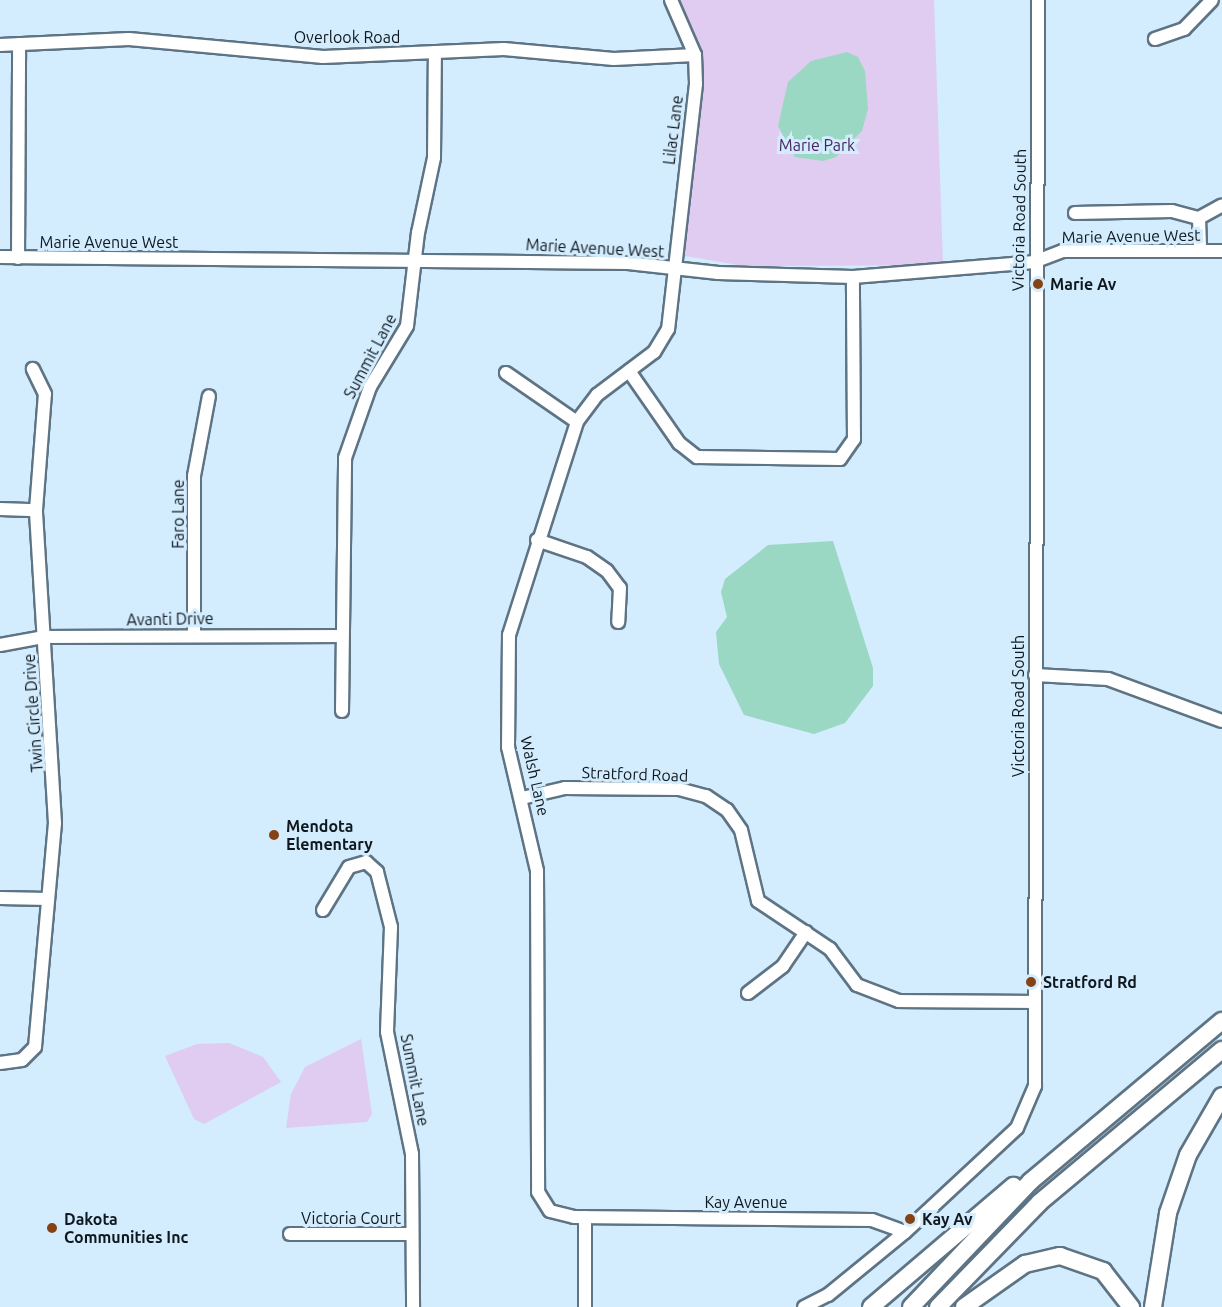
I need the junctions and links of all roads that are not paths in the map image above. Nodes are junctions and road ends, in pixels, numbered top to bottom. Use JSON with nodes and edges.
{"nodes":[{"id":1,"x":671,"y":0,"type":"edge"},
{"id":2,"x":1038,"y":0,"type":"edge"},
{"id":3,"x":1212,"y":0,"type":"edge"},
{"id":4,"x":1155,"y":39,"type":"dead end"},
{"id":5,"x":20,"y":44,"type":"junction"},
{"id":6,"x":0,"y":45,"type":"edge"},
{"id":7,"x":435,"y":52,"type":"junction"},
{"id":8,"x":695,"y":55,"type":"junction"},
{"id":9,"x":1222,"y":205,"type":"edge"},
{"id":10,"x":1075,"y":213,"type":"dead end"},
{"id":11,"x":1199,"y":218,"type":"junction"},
{"id":12,"x":1200,"y":251,"type":"junction"},
{"id":13,"x":1222,"y":251,"type":"edge"},
{"id":14,"x":0,"y":257,"type":"edge"},
{"id":15,"x":18,"y":258,"type":"junction"},
{"id":16,"x":415,"y":260,"type":"junction"},
{"id":17,"x":1034,"y":262,"type":"junction"},
{"id":18,"x":672,"y":268,"type":"junction"},
{"id":19,"x":853,"y":277,"type":"junction"},
{"id":20,"x":33,"y":369,"type":"dead end"},
{"id":21,"x":629,"y":371,"type":"junction"},
{"id":22,"x":506,"y":373,"type":"dead end"},
{"id":23,"x":209,"y":396,"type":"dead end"},
{"id":24,"x":578,"y":422,"type":"junction"},
{"id":25,"x":0,"y":509,"type":"edge"},
{"id":26,"x":36,"y":510,"type":"junction"},
{"id":27,"x":537,"y":540,"type":"junction"},
{"id":28,"x":618,"y":622,"type":"dead end"},
{"id":29,"x":194,"y":634,"type":"junction"},
{"id":30,"x":342,"y":636,"type":"junction"},
{"id":31,"x":44,"y":637,"type":"junction"},
{"id":32,"x":0,"y":645,"type":"edge"},
{"id":33,"x":1035,"y":675,"type":"junction"},
{"id":34,"x":342,"y":711,"type":"dead end"},
{"id":35,"x":1222,"y":721,"type":"edge"},
{"id":36,"x":522,"y":798,"type":"junction"},
{"id":37,"x":0,"y":898,"type":"edge"},
{"id":38,"x":48,"y":899,"type":"junction"},
{"id":39,"x":323,"y":910,"type":"dead end"},
{"id":40,"x":806,"y":933,"type":"junction"},
{"id":41,"x":748,"y":993,"type":"dead end"},
{"id":42,"x":1035,"y":1002,"type":"junction"},
{"id":43,"x":1222,"y":1021,"type":"edge"},
{"id":44,"x":1222,"y":1050,"type":"edge"},
{"id":45,"x":0,"y":1063,"type":"edge"},
{"id":46,"x":1222,"y":1096,"type":"edge"},
{"id":47,"x":1116,"y":1107,"type":"junction"},
{"id":48,"x":585,"y":1218,"type":"junction"},
{"id":49,"x":904,"y":1233,"type":"junction"},
{"id":50,"x":290,"y":1234,"type":"dead end"},
{"id":51,"x":412,"y":1234,"type":"junction"},
{"id":52,"x":413,"y":1307,"type":"edge"},
{"id":53,"x":585,"y":1307,"type":"edge"},
{"id":54,"x":804,"y":1307,"type":"edge"},
{"id":55,"x":871,"y":1307,"type":"edge"},
{"id":56,"x":911,"y":1307,"type":"edge"},
{"id":57,"x":938,"y":1307,"type":"edge"},
{"id":58,"x":964,"y":1307,"type":"edge"},
{"id":59,"x":1131,"y":1307,"type":"edge"},
{"id":60,"x":1153,"y":1307,"type":"edge"}],
"edges":[{"from":1,"to":8,"type":"street","name":"Lilac Lane"},
{"from":2,"to":17,"type":"street","name":"Victoria Road South"},
{"from":3,"to":4,"type":"street"},
{"from":5,"to":6,"type":"street","name":"Overlook Road"},
{"from":5,"to":7,"type":"street","name":"Overlook Road"},
{"from":5,"to":15,"type":"street"},
{"from":7,"to":8,"type":"street","name":"Overlook Road"},
{"from":7,"to":16,"type":"street","name":"Summit Lane"},
{"from":8,"to":18,"type":"street","name":"Lilac Lane"},
{"from":9,"to":11,"type":"street"},
{"from":10,"to":11,"type":"street"},
{"from":11,"to":12,"type":"street"},
{"from":12,"to":13,"type":"street","name":"Marie Avenue West"},
{"from":12,"to":17,"type":"street","name":"Marie Avenue West"},
{"from":14,"to":15,"type":"street","name":"Marie Avenue West"},
{"from":15,"to":16,"type":"street","name":"Marie Avenue West"},
{"from":16,"to":18,"type":"street","name":"Marie Avenue West"},
{"from":16,"to":30,"type":"street","name":"Summit Lane"},
{"from":17,"to":19,"type":"street","name":"Marie Avenue West"},
{"from":17,"to":33,"type":"street","name":"Victoria Road South"},
{"from":18,"to":19,"type":"street","name":"Marie Avenue West"},
{"from":18,"to":21,"type":"street","name":"Walsh Lane"},
{"from":19,"to":21,"type":"street"},
{"from":20,"to":26,"type":"street","name":"Twin Circle Drive"},
{"from":21,"to":24,"type":"street","name":"Walsh Lane"},
{"from":22,"to":24,"type":"street"},
{"from":23,"to":29,"type":"street","name":"Faro Lane"},
{"from":24,"to":27,"type":"street","name":"Walsh Lane"},
{"from":25,"to":26,"type":"street"},
{"from":26,"to":31,"type":"street","name":"Twin Circle Drive"},
{"from":27,"to":28,"type":"street"},
{"from":27,"to":36,"type":"street","name":"Walsh Lane"},
{"from":29,"to":30,"type":"street","name":"Avanti Drive"},
{"from":29,"to":31,"type":"street","name":"Avanti Drive"},
{"from":30,"to":34,"type":"street","name":"Summit Lane"},
{"from":31,"to":32,"type":"street","name":"Avanti Drive"},
{"from":31,"to":38,"type":"street","name":"Twin Circle Drive"},
{"from":33,"to":35,"type":"street"},
{"from":33,"to":42,"type":"street","name":"Victoria Road South"},
{"from":36,"to":40,"type":"street","name":"Stratford Road"},
{"from":36,"to":48,"type":"street","name":"Walsh Lane"},
{"from":37,"to":38,"type":"street"},
{"from":38,"to":45,"type":"street","name":"Twin Circle Drive"},
{"from":39,"to":51,"type":"street","name":"Summit Lane"},
{"from":40,"to":41,"type":"street"},
{"from":40,"to":42,"type":"street","name":"Stratford Road"},
{"from":42,"to":49,"type":"street","name":"Victoria Road South"},
{"from":43,"to":47,"type":"highway"},
{"from":44,"to":57,"type":"highway"},
{"from":46,"to":60,"type":"highway"},
{"from":47,"to":55,"type":"highway"},
{"from":47,"to":56,"type":"highway"},
{"from":48,"to":49,"type":"street","name":"Kay Avenue"},
{"from":48,"to":53,"type":"street"},
{"from":49,"to":54,"type":"street","name":"Victoria Road South"},
{"from":50,"to":51,"type":"street","name":"Victoria Court"},
{"from":51,"to":52,"type":"street","name":"Summit Lane"},
{"from":58,"to":59,"type":"highway"}]}
